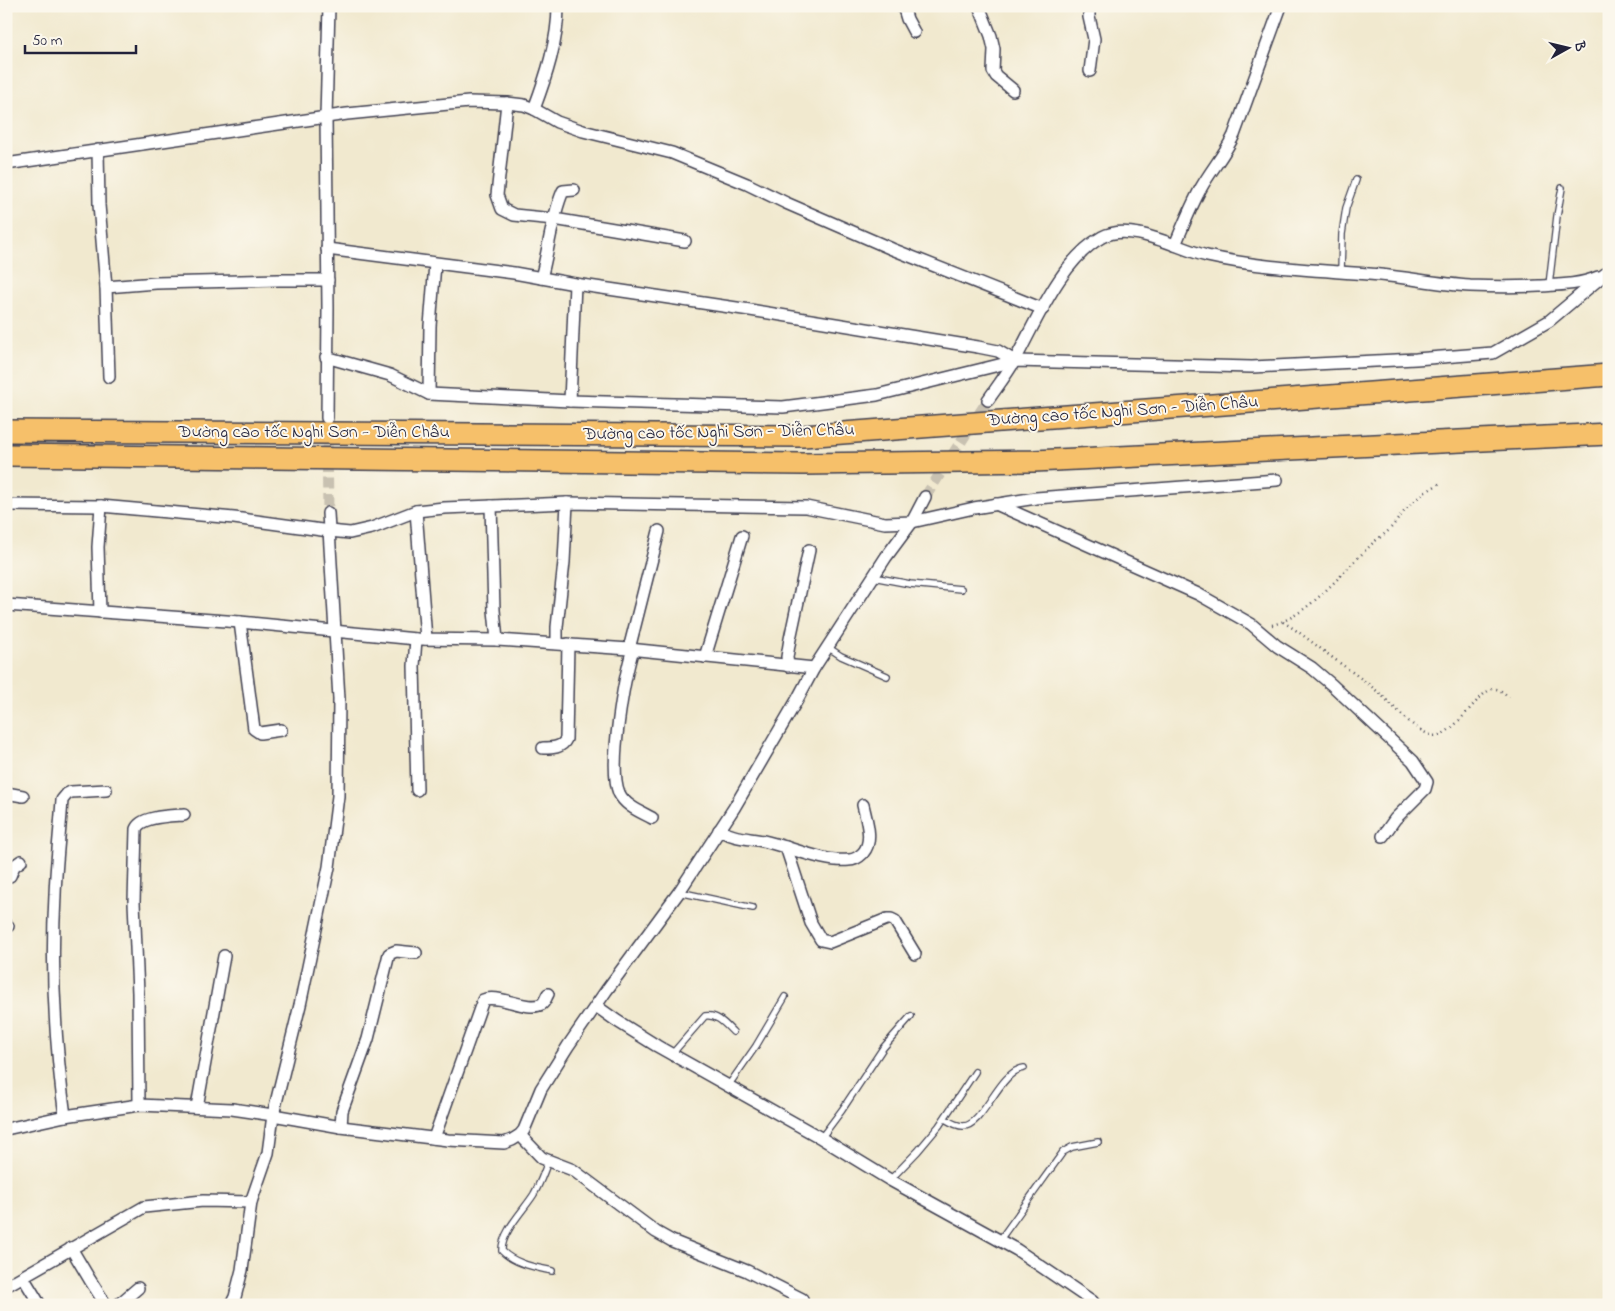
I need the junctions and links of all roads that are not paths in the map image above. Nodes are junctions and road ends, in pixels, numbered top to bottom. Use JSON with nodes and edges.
{"nodes":[{"id":1,"x":328,"y":6,"type":"edge"},
{"id":2,"x":558,"y":6,"type":"edge"},
{"id":3,"x":903,"y":6,"type":"edge"},
{"id":4,"x":979,"y":6,"type":"edge"},
{"id":5,"x":1089,"y":6,"type":"edge"},
{"id":6,"x":1281,"y":6,"type":"edge"},
{"id":7,"x":914,"y":32,"type":"dead end"},
{"id":8,"x":1090,"y":72,"type":"dead end"},
{"id":9,"x":1013,"y":90,"type":"dead end"},
{"id":10,"x":507,"y":103,"type":"junction"},
{"id":11,"x":534,"y":109,"type":"junction"},
{"id":12,"x":326,"y":117,"type":"junction"},
{"id":13,"x":98,"y":150,"type":"junction"},
{"id":14,"x":6,"y":164,"type":"edge"},
{"id":15,"x":1356,"y":180,"type":"dead end"},
{"id":16,"x":1562,"y":188,"type":"dead end"},
{"id":17,"x":574,"y":190,"type":"dead end"},
{"id":18,"x":554,"y":219,"type":"junction"},
{"id":19,"x":685,"y":241,"type":"dead end"},
{"id":20,"x":1175,"y":245,"type":"junction"},
{"id":21,"x":327,"y":249,"type":"junction"},
{"id":22,"x":435,"y":264,"type":"junction"},
{"id":23,"x":1341,"y":272,"type":"junction"},
{"id":24,"x":1607,"y":273,"type":"edge"},
{"id":25,"x":541,"y":278,"type":"junction"},
{"id":26,"x":328,"y":280,"type":"junction"},
{"id":27,"x":575,"y":284,"type":"junction"},
{"id":28,"x":1549,"y":285,"type":"junction"},
{"id":29,"x":106,"y":287,"type":"junction"},
{"id":30,"x":1043,"y":309,"type":"junction"},
{"id":31,"x":326,"y":357,"type":"junction"},
{"id":32,"x":1015,"y":361,"type":"junction"},
{"id":33,"x":1609,"y":375,"type":"edge"},
{"id":34,"x":109,"y":377,"type":"dead end"},
{"id":35,"x":429,"y":394,"type":"junction"},
{"id":36,"x":988,"y":400,"type":"tunnel mouth"},
{"id":37,"x":570,"y":401,"type":"junction"},
{"id":38,"x":326,"y":418,"type":"tunnel mouth"},
{"id":39,"x":6,"y":432,"type":"edge"},
{"id":40,"x":1609,"y":434,"type":"edge"},
{"id":41,"x":6,"y":455,"type":"edge"},
{"id":42,"x":1277,"y":480,"type":"dead end"},
{"id":43,"x":925,"y":496,"type":"tunnel mouth"},
{"id":44,"x":567,"y":503,"type":"junction"},
{"id":45,"x":996,"y":504,"type":"junction"},
{"id":46,"x":6,"y":505,"type":"edge"},
{"id":47,"x":101,"y":506,"type":"junction"},
{"id":48,"x":491,"y":506,"type":"junction"},
{"id":49,"x":416,"y":511,"type":"junction"},
{"id":50,"x":328,"y":513,"type":"tunnel mouth"},
{"id":51,"x":912,"y":522,"type":"junction"},
{"id":52,"x":329,"y":531,"type":"junction"},
{"id":53,"x":659,"y":531,"type":"dead end"},
{"id":54,"x":742,"y":536,"type":"dead end"},
{"id":55,"x":809,"y":550,"type":"dead end"},
{"id":56,"x":873,"y":577,"type":"junction"},
{"id":57,"x":961,"y":589,"type":"dead end"},
{"id":58,"x":6,"y":605,"type":"edge"},
{"id":59,"x":100,"y":612,"type":"junction"},
{"id":60,"x":240,"y":622,"type":"junction"},
{"id":61,"x":335,"y":631,"type":"junction"},
{"id":62,"x":421,"y":639,"type":"junction"},
{"id":63,"x":498,"y":640,"type":"junction"},
{"id":64,"x":563,"y":644,"type":"junction"},
{"id":65,"x":828,"y":648,"type":"junction"},
{"id":66,"x":631,"y":649,"type":"junction"},
{"id":67,"x":705,"y":657,"type":"junction"},
{"id":68,"x":788,"y":666,"type":"junction"},
{"id":69,"x":814,"y":668,"type":"junction"},
{"id":70,"x":887,"y":676,"type":"dead end"},
{"id":71,"x":281,"y":730,"type":"dead end"},
{"id":72,"x":543,"y":748,"type":"dead end"},
{"id":73,"x":106,"y":790,"type":"dead end"},
{"id":74,"x":417,"y":790,"type":"dead end"},
{"id":75,"x":6,"y":794,"type":"edge"},
{"id":76,"x":23,"y":796,"type":"dead end"},
{"id":77,"x":863,"y":805,"type":"dead end"},
{"id":78,"x":184,"y":815,"type":"dead end"},
{"id":79,"x":652,"y":818,"type":"dead end"},
{"id":80,"x":719,"y":830,"type":"junction"},
{"id":81,"x":1383,"y":836,"type":"dead end"},
{"id":82,"x":786,"y":847,"type":"junction"},
{"id":83,"x":21,"y":861,"type":"dead end"},
{"id":84,"x":6,"y":878,"type":"edge"},
{"id":85,"x":679,"y":892,"type":"junction"},
{"id":86,"x":753,"y":908,"type":"dead end"},
{"id":87,"x":416,"y":953,"type":"dead end"},
{"id":88,"x":915,"y":954,"type":"dead end"},
{"id":89,"x":224,"y":956,"type":"dead end"},
{"id":90,"x":548,"y":994,"type":"dead end"},
{"id":91,"x":786,"y":997,"type":"dead end"},
{"id":92,"x":596,"y":1006,"type":"junction"},
{"id":93,"x":911,"y":1016,"type":"dead end"},
{"id":94,"x":733,"y":1032,"type":"dead end"},
{"id":95,"x":672,"y":1054,"type":"junction"},
{"id":96,"x":1024,"y":1068,"type":"dead end"},
{"id":97,"x":975,"y":1072,"type":"dead end"},
{"id":98,"x":728,"y":1086,"type":"junction"},
{"id":99,"x":139,"y":1105,"type":"junction"},
{"id":100,"x":197,"y":1107,"type":"junction"},
{"id":101,"x":273,"y":1115,"type":"junction"},
{"id":102,"x":65,"y":1116,"type":"junction"},
{"id":103,"x":945,"y":1119,"type":"junction"},
{"id":104,"x":341,"y":1127,"type":"junction"},
{"id":105,"x":6,"y":1129,"type":"edge"},
{"id":106,"x":520,"y":1135,"type":"junction"},
{"id":107,"x":434,"y":1138,"type":"junction"},
{"id":108,"x":821,"y":1138,"type":"junction"},
{"id":109,"x":1098,"y":1142,"type":"dead end"},
{"id":110,"x":548,"y":1161,"type":"junction"},
{"id":111,"x":890,"y":1180,"type":"junction"},
{"id":112,"x":251,"y":1202,"type":"junction"},
{"id":113,"x":999,"y":1240,"type":"junction"},
{"id":114,"x":71,"y":1248,"type":"junction"},
{"id":115,"x":552,"y":1271,"type":"dead end"},
{"id":116,"x":23,"y":1277,"type":"junction"},
{"id":117,"x":6,"y":1286,"type":"edge"},
{"id":118,"x":138,"y":1288,"type":"dead end"},
{"id":119,"x":802,"y":1299,"type":"dead end"},
{"id":120,"x":40,"y":1305,"type":"edge"},
{"id":121,"x":106,"y":1305,"type":"edge"},
{"id":122,"x":118,"y":1305,"type":"edge"},
{"id":123,"x":231,"y":1305,"type":"edge"},
{"id":124,"x":1096,"y":1305,"type":"edge"}],
"edges":[{"from":1,"to":12,"type":"street"},
{"from":2,"to":11,"type":"street"},
{"from":3,"to":7,"type":"street"},
{"from":4,"to":9,"type":"street"},
{"from":5,"to":8,"type":"street"},
{"from":6,"to":20,"type":"street"},
{"from":10,"to":11,"type":"street"},
{"from":10,"to":12,"type":"street"},
{"from":10,"to":18,"type":"street"},
{"from":11,"to":30,"type":"street"},
{"from":12,"to":13,"type":"street"},
{"from":12,"to":21,"type":"street"},
{"from":13,"to":14,"type":"street"},
{"from":13,"to":29,"type":"street"},
{"from":15,"to":23,"type":"lane"},
{"from":16,"to":28,"type":"lane"},
{"from":17,"to":18,"type":"street"},
{"from":18,"to":19,"type":"street"},
{"from":18,"to":25,"type":"street"},
{"from":20,"to":23,"type":"street"},
{"from":20,"to":30,"type":"street"},
{"from":21,"to":22,"type":"street"},
{"from":21,"to":26,"type":"street"},
{"from":22,"to":25,"type":"street"},
{"from":22,"to":35,"type":"street"},
{"from":23,"to":28,"type":"street"},
{"from":24,"to":28,"type":"street"},
{"from":24,"to":32,"type":"street"},
{"from":25,"to":27,"type":"street"},
{"from":26,"to":29,"type":"street"},
{"from":26,"to":31,"type":"street"},
{"from":27,"to":32,"type":"street"},
{"from":27,"to":37,"type":"street"},
{"from":29,"to":34,"type":"street"},
{"from":30,"to":32,"type":"street"},
{"from":31,"to":35,"type":"street"},
{"from":31,"to":38,"type":"street"},
{"from":32,"to":36,"type":"street"},
{"from":32,"to":37,"type":"street"},
{"from":33,"to":39,"type":"highway","name":"Đường cao tốc Nghi Sơn - Diễn Châu"},
{"from":35,"to":37,"type":"street"},
{"from":40,"to":41,"type":"highway","name":"Đường cao tốc Nghi Sơn - Diễn Châu"},
{"from":42,"to":45,"type":"street"},
{"from":43,"to":51,"type":"street"},
{"from":44,"to":48,"type":"street"},
{"from":44,"to":51,"type":"street"},
{"from":44,"to":64,"type":"street"},
{"from":45,"to":51,"type":"street"},
{"from":45,"to":81,"type":"street"},
{"from":46,"to":47,"type":"street"},
{"from":47,"to":52,"type":"street"},
{"from":47,"to":59,"type":"street"},
{"from":48,"to":49,"type":"street"},
{"from":48,"to":63,"type":"street"},
{"from":49,"to":52,"type":"street"},
{"from":49,"to":62,"type":"street"},
{"from":50,"to":52,"type":"street"},
{"from":51,"to":56,"type":"street"},
{"from":52,"to":61,"type":"street"},
{"from":53,"to":66,"type":"street"},
{"from":54,"to":67,"type":"street"},
{"from":55,"to":68,"type":"street"},
{"from":56,"to":57,"type":"lane"},
{"from":56,"to":65,"type":"street"},
{"from":58,"to":59,"type":"street"},
{"from":59,"to":60,"type":"street"},
{"from":60,"to":61,"type":"street"},
{"from":60,"to":71,"type":"street"},
{"from":61,"to":62,"type":"street"},
{"from":61,"to":101,"type":"street"},
{"from":62,"to":63,"type":"street"},
{"from":62,"to":74,"type":"street"},
{"from":63,"to":64,"type":"street"},
{"from":64,"to":66,"type":"street"},
{"from":64,"to":72,"type":"street"},
{"from":65,"to":69,"type":"street"},
{"from":65,"to":70,"type":"lane"},
{"from":66,"to":67,"type":"street"},
{"from":66,"to":79,"type":"street"},
{"from":67,"to":68,"type":"street"},
{"from":68,"to":69,"type":"street"},
{"from":69,"to":80,"type":"street"},
{"from":73,"to":102,"type":"street"},
{"from":75,"to":76,"type":"street"},
{"from":77,"to":82,"type":"street"},
{"from":78,"to":99,"type":"street"},
{"from":80,"to":82,"type":"street"},
{"from":80,"to":85,"type":"street"},
{"from":82,"to":88,"type":"street"},
{"from":83,"to":84,"type":"street"},
{"from":85,"to":86,"type":"lane"},
{"from":85,"to":92,"type":"street"},
{"from":87,"to":104,"type":"street"},
{"from":89,"to":100,"type":"street"},
{"from":90,"to":107,"type":"street"},
{"from":91,"to":98,"type":"lane"},
{"from":92,"to":95,"type":"street"},
{"from":92,"to":106,"type":"street"},
{"from":93,"to":108,"type":"lane"},
{"from":94,"to":95,"type":"lane"},
{"from":95,"to":98,"type":"street"},
{"from":96,"to":103,"type":"lane"},
{"from":97,"to":103,"type":"lane"},
{"from":98,"to":108,"type":"street"},
{"from":99,"to":100,"type":"street"},
{"from":99,"to":102,"type":"street"},
{"from":100,"to":101,"type":"street"},
{"from":101,"to":104,"type":"street"},
{"from":101,"to":112,"type":"street"},
{"from":102,"to":105,"type":"street"},
{"from":103,"to":111,"type":"lane"},
{"from":104,"to":107,"type":"street"},
{"from":106,"to":107,"type":"street"},
{"from":106,"to":110,"type":"street"},
{"from":108,"to":111,"type":"street"},
{"from":109,"to":113,"type":"lane"},
{"from":110,"to":115,"type":"lane"},
{"from":110,"to":119,"type":"street"},
{"from":111,"to":113,"type":"street"},
{"from":112,"to":114,"type":"street"},
{"from":112,"to":123,"type":"street"},
{"from":113,"to":124,"type":"street"},
{"from":114,"to":116,"type":"street"},
{"from":114,"to":121,"type":"street"},
{"from":116,"to":117,"type":"street"},
{"from":116,"to":120,"type":"street"},
{"from":118,"to":122,"type":"street"}]}
